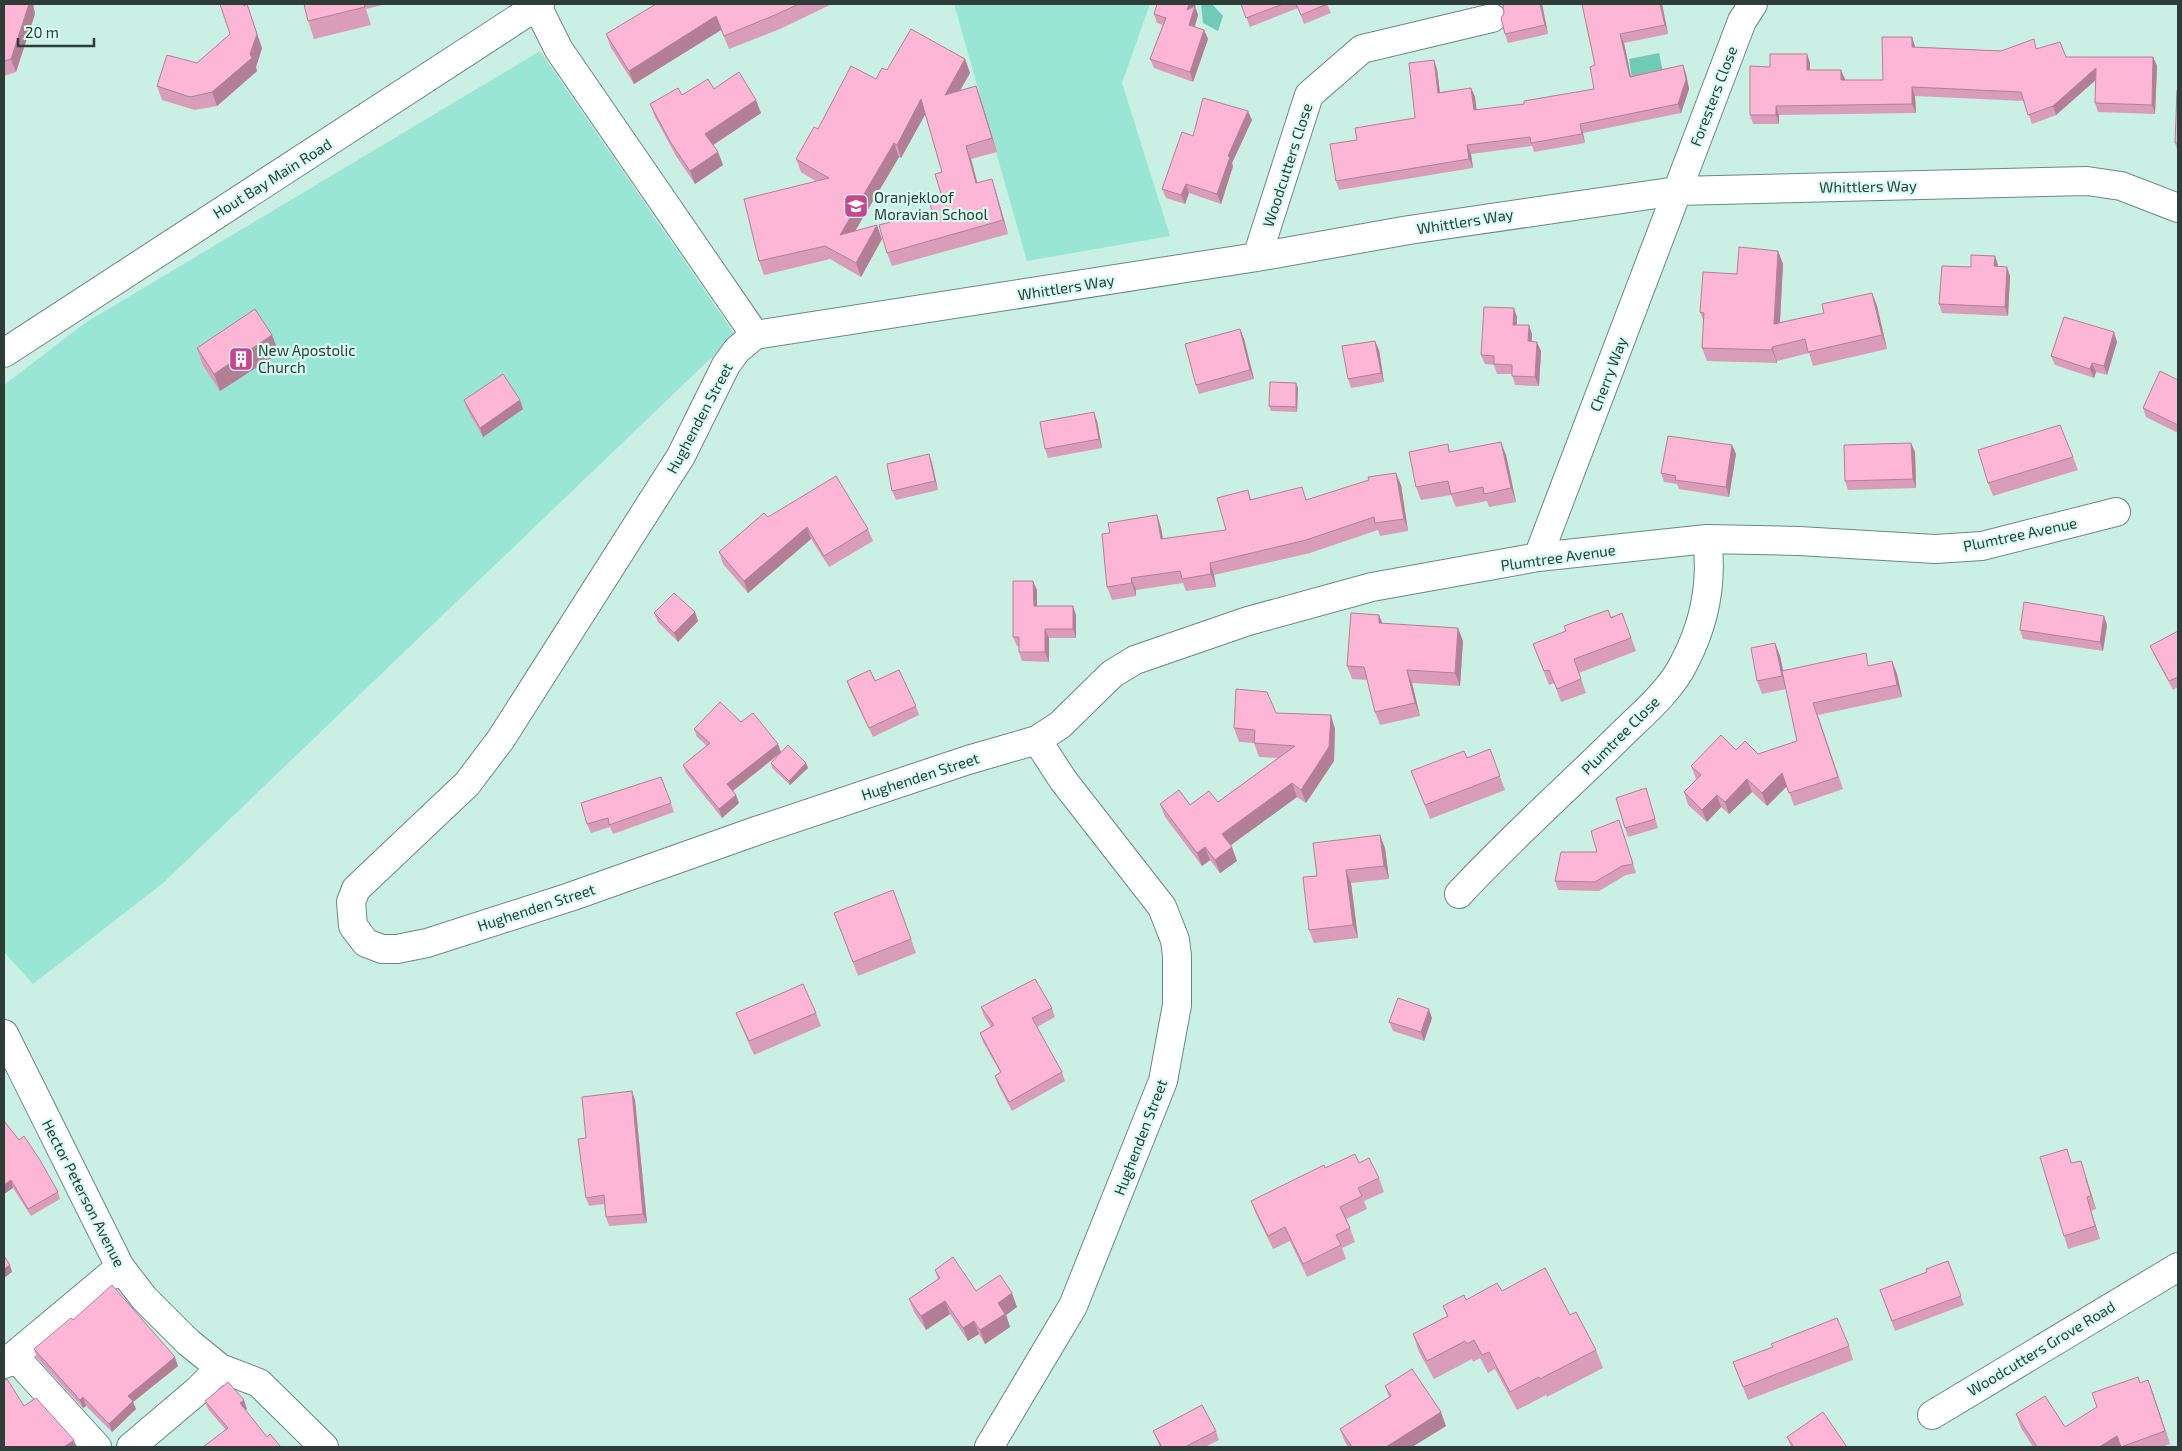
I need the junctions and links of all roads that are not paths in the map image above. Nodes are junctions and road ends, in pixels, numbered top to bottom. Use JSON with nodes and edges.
{"nodes":[{"id":1,"x":1753,"y":4,"type":"edge"},
{"id":2,"x":538,"y":5,"type":"edge"},
{"id":3,"x":1492,"y":18,"type":"dead end"},
{"id":4,"x":1677,"y":191,"type":"junction"},
{"id":5,"x":2178,"y":208,"type":"edge"},
{"id":6,"x":1257,"y":257,"type":"junction"},
{"id":7,"x":754,"y":336,"type":"junction"},
{"id":8,"x":4,"y":352,"type":"edge"},
{"id":9,"x":2116,"y":512,"type":"dead end"},
{"id":10,"x":1707,"y":539,"type":"junction"},
{"id":11,"x":1538,"y":557,"type":"junction"},
{"id":12,"x":1037,"y":740,"type":"junction"},
{"id":13,"x":1459,"y":894,"type":"dead end"},
{"id":14,"x":4,"y":1034,"type":"edge"},
{"id":15,"x":120,"y":1267,"type":"junction"},
{"id":16,"x":2178,"y":1267,"type":"edge"},
{"id":17,"x":9,"y":1360,"type":"edge"},
{"id":18,"x":220,"y":1368,"type":"junction"},
{"id":19,"x":1932,"y":1415,"type":"dead end"},
{"id":20,"x":97,"y":1447,"type":"edge"},
{"id":21,"x":131,"y":1447,"type":"edge"},
{"id":22,"x":324,"y":1447,"type":"edge"},
{"id":23,"x":989,"y":1447,"type":"edge"}],
"edges":[{"from":1,"to":4,"type":"street","name":"Foresters Close"},
{"from":2,"to":7,"type":"street"},
{"from":2,"to":8,"type":"street","name":"Hout Bay Main Road"},
{"from":3,"to":6,"type":"street","name":"Woodcutters Close"},
{"from":4,"to":5,"type":"street","name":"Whittlers Way"},
{"from":4,"to":6,"type":"street","name":"Whittlers Way"},
{"from":4,"to":11,"type":"street","name":"Cherry Way"},
{"from":6,"to":7,"type":"street","name":"Whittlers Way"},
{"from":7,"to":12,"type":"street","name":"Hughenden Street"},
{"from":9,"to":10,"type":"street","name":"Plumtree Avenue"},
{"from":10,"to":11,"type":"street","name":"Plumtree Avenue"},
{"from":10,"to":13,"type":"street","name":"Plumtree Close"},
{"from":11,"to":12,"type":"street","name":"Plumtree Avenue"},
{"from":12,"to":23,"type":"street","name":"Hughenden Street"},
{"from":14,"to":15,"type":"street","name":"Hector Peterson Avenue"},
{"from":15,"to":17,"type":"street"},
{"from":15,"to":18,"type":"street","name":"Hector Peterson Avenue"},
{"from":16,"to":19,"type":"street","name":"Woodcutters Grove Road"},
{"from":17,"to":20,"type":"street"},
{"from":18,"to":21,"type":"street"},
{"from":18,"to":22,"type":"street","name":"Hector Peterson Avenue"}]}
